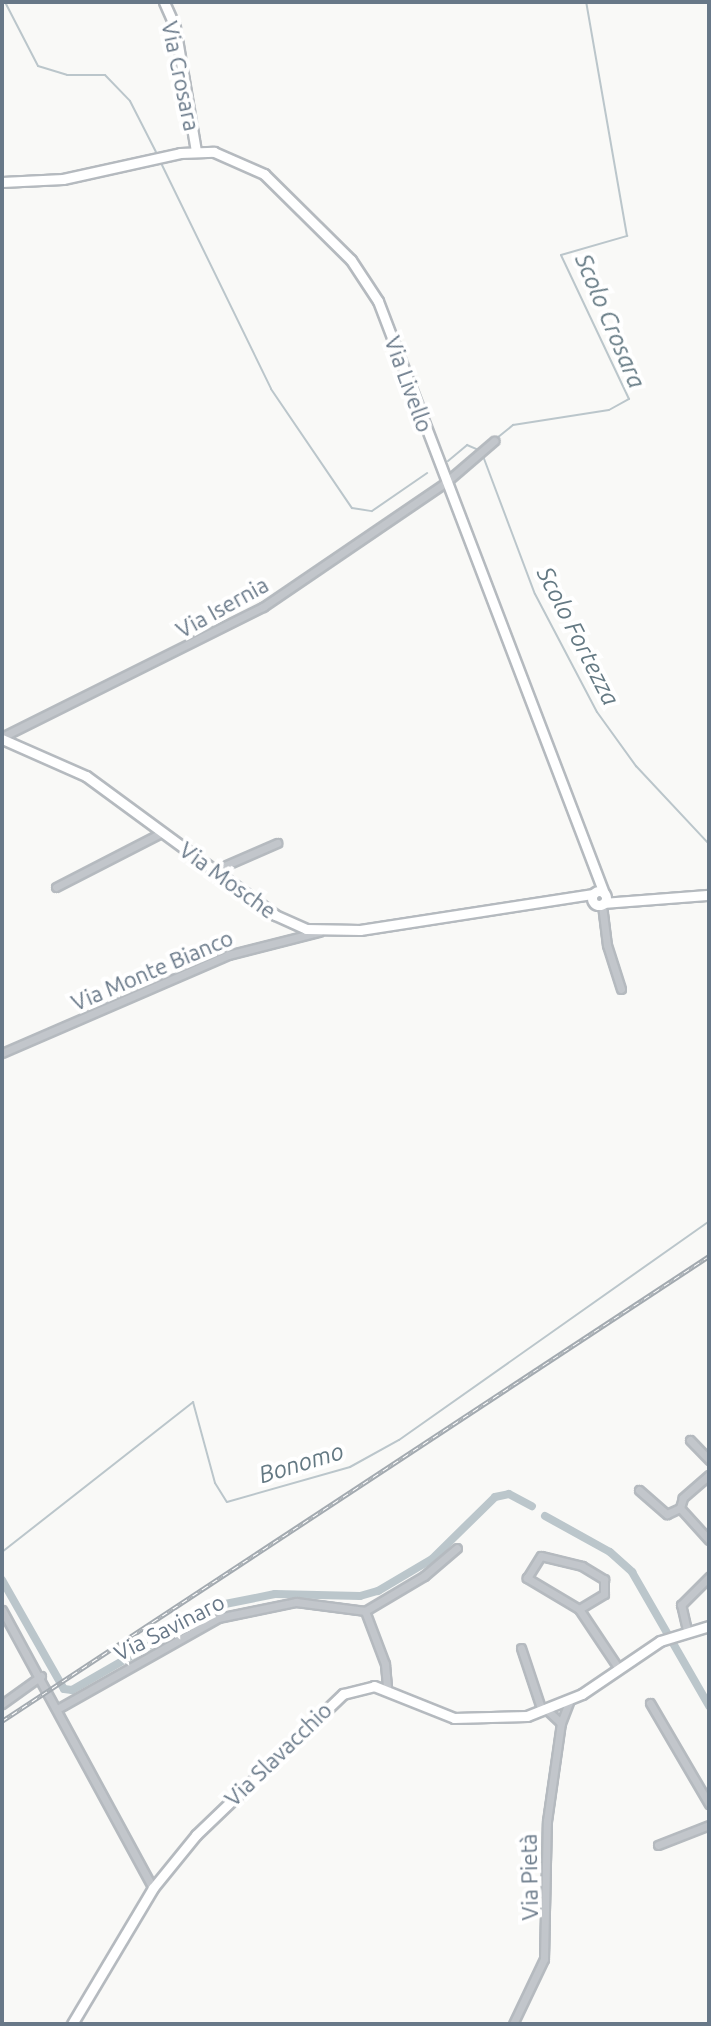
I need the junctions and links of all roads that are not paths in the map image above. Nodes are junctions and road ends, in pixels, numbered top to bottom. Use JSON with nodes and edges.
{"nodes":[{"id":1,"x":164,"y":2,"type":"edge"},
{"id":2,"x":196,"y":151,"type":"junction"},
{"id":3,"x":2,"y":182,"type":"edge"},
{"id":4,"x":494,"y":441,"type":"dead end"},
{"id":5,"x":445,"y":483,"type":"junction"},
{"id":6,"x":2,"y":738,"type":"edge"},
{"id":7,"x":163,"y":832,"type":"junction"},
{"id":8,"x":277,"y":843,"type":"dead end"},
{"id":9,"x":215,"y":870,"type":"junction"},
{"id":10,"x":56,"y":887,"type":"dead end"},
{"id":11,"x":709,"y":895,"type":"edge"},
{"id":12,"x":599,"y":901,"type":"junction"},
{"id":13,"x":319,"y":932,"type":"junction"},
{"id":14,"x":621,"y":989,"type":"dead end"},
{"id":15,"x":2,"y":1053,"type":"edge"},
{"id":16,"x":690,"y":1440,"type":"dead end"},
{"id":17,"x":709,"y":1460,"type":"edge"},
{"id":18,"x":709,"y":1475,"type":"edge"},
{"id":19,"x":639,"y":1490,"type":"dead end"},
{"id":20,"x":680,"y":1508,"type":"junction"},
{"id":21,"x":709,"y":1540,"type":"edge"},
{"id":22,"x":457,"y":1548,"type":"dead end"},
{"id":23,"x":709,"y":1577,"type":"edge"},
{"id":24,"x":579,"y":1609,"type":"junction"},
{"id":25,"x":2,"y":1610,"type":"edge"},
{"id":26,"x":365,"y":1611,"type":"junction"},
{"id":27,"x":709,"y":1626,"type":"edge"},
{"id":28,"x":687,"y":1630,"type":"junction"},
{"id":29,"x":521,"y":1648,"type":"dead end"},
{"id":30,"x":619,"y":1669,"type":"junction"},
{"id":31,"x":41,"y":1676,"type":"junction"},
{"id":32,"x":387,"y":1688,"type":"junction"},
{"id":33,"x":570,"y":1700,"type":"junction"},
{"id":34,"x":650,"y":1703,"type":"dead end"},
{"id":35,"x":2,"y":1704,"type":"edge"},
{"id":36,"x":59,"y":1708,"type":"junction"},
{"id":37,"x":544,"y":1710,"type":"junction"},
{"id":38,"x":561,"y":1723,"type":"junction"},
{"id":39,"x":709,"y":1804,"type":"edge"},
{"id":40,"x":709,"y":1825,"type":"edge"},
{"id":41,"x":658,"y":1845,"type":"dead end"},
{"id":42,"x":153,"y":1888,"type":"junction"},
{"id":43,"x":72,"y":2024,"type":"edge"},
{"id":44,"x":513,"y":2024,"type":"edge"}],
"edges":[{"from":1,"to":2,"type":"street","name":"Via Crosara"},
{"from":2,"to":3,"type":"street","name":"Via Livello"},
{"from":2,"to":5,"type":"street","name":"Via Livello"},
{"from":4,"to":5,"type":"street","name":"Via Isernia"},
{"from":5,"to":6,"type":"street","name":"Via Isernia"},
{"from":5,"to":12,"type":"street","name":"Via Livello"},
{"from":6,"to":7,"type":"street","name":"Via Mosche"},
{"from":7,"to":9,"type":"street","name":"Via Mosche"},
{"from":7,"to":10,"type":"street"},
{"from":8,"to":9,"type":"street"},
{"from":9,"to":13,"type":"street","name":"Via Mosche"},
{"from":11,"to":12,"type":"street"},
{"from":12,"to":13,"type":"street","name":"Via Mosche"},
{"from":12,"to":14,"type":"street"},
{"from":13,"to":15,"type":"street","name":"Via Monte Bianco"},
{"from":16,"to":17,"type":"street"},
{"from":18,"to":20,"type":"street"},
{"from":19,"to":20,"type":"street"},
{"from":20,"to":21,"type":"street"},
{"from":22,"to":26,"type":"street"},
{"from":23,"to":28,"type":"street"},
{"from":24,"to":24,"type":"street"},
{"from":24,"to":30,"type":"street"},
{"from":25,"to":31,"type":"street"},
{"from":26,"to":32,"type":"street"},
{"from":26,"to":36,"type":"street","name":"Via Savinaro"},
{"from":27,"to":28,"type":"street"},
{"from":28,"to":30,"type":"street"},
{"from":29,"to":37,"type":"street"},
{"from":30,"to":33,"type":"street"},
{"from":31,"to":35,"type":"street"},
{"from":31,"to":36,"type":"street"},
{"from":32,"to":37,"type":"street"},
{"from":32,"to":42,"type":"street","name":"Via Slavacchio"},
{"from":33,"to":37,"type":"street"},
{"from":33,"to":38,"type":"street","name":"Via Pietà"},
{"from":34,"to":39,"type":"street"},
{"from":36,"to":42,"type":"street"},
{"from":37,"to":38,"type":"street"},
{"from":38,"to":44,"type":"street","name":"Via Pietà"},
{"from":40,"to":41,"type":"street"},
{"from":42,"to":43,"type":"street","name":"Via Slavacchio"}]}
